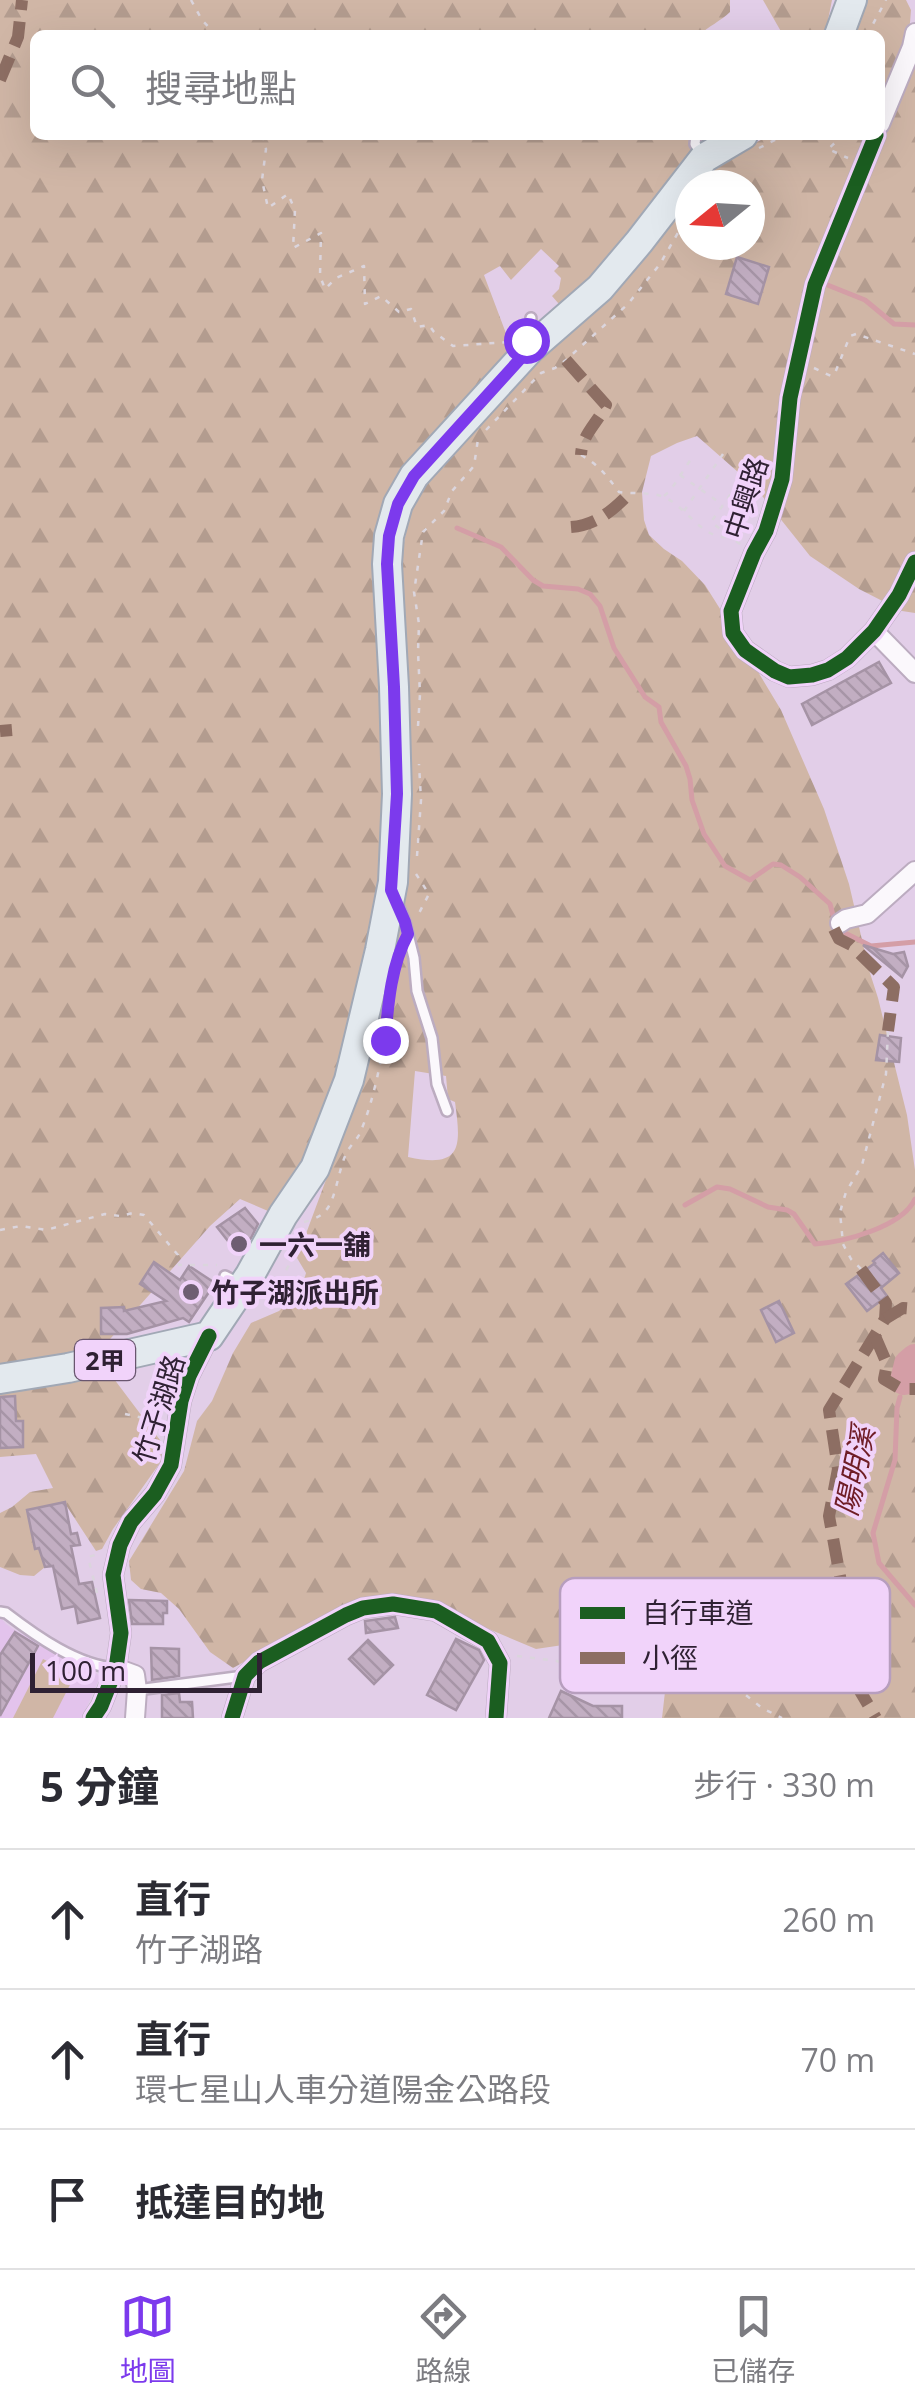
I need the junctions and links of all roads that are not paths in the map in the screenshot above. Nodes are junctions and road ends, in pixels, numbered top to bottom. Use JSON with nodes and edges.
{"nodes":[{"id":1,"x":852,"y":0,"type":"edge"},
{"id":2,"x":841,"y":30,"type":"edge"},
{"id":3,"x":915,"y":33,"type":"edge"},
{"id":4,"x":885,"y":112,"type":"edge"},
{"id":5,"x":874,"y":140,"type":"edge"},
{"id":6,"x":700,"y":146,"type":"edge"},
{"id":7,"x":531,"y":318,"type":"dead end"},
{"id":8,"x":528,"y":344,"type":"junction"},
{"id":9,"x":915,"y":562,"type":"edge"},
{"id":10,"x":874,"y":631,"type":"junction"},
{"id":11,"x":915,"y":673,"type":"edge"},
{"id":12,"x":915,"y":871,"type":"edge"},
{"id":13,"x":391,"y":890,"type":"junction"},
{"id":14,"x":837,"y":927,"type":"dead end"},
{"id":15,"x":447,"y":1111,"type":"dead end"},
{"id":16,"x":208,"y":1336,"type":"junction"},
{"id":17,"x":0,"y":1379,"type":"edge"},
{"id":18,"x":0,"y":1612,"type":"edge"},
{"id":19,"x":116,"y":1668,"type":"junction"},
{"id":20,"x":245,"y":1676,"type":"junction"},
{"id":21,"x":137,"y":1690,"type":"junction"},
{"id":22,"x":497,"y":1717,"type":"edge"},
{"id":23,"x":93,"y":1718,"type":"edge"},
{"id":24,"x":135,"y":1718,"type":"edge"},
{"id":25,"x":232,"y":1718,"type":"edge"}],
"edges":[{"from":1,"to":2,"type":"main road"},
{"from":3,"to":4,"type":"street"},
{"from":5,"to":10,"type":"street","name":"中興路"},
{"from":6,"to":8,"type":"main road","name":"竹子湖路"},
{"from":7,"to":8,"type":"lane"},
{"from":8,"to":13,"type":"main road","name":"竹子湖路"},
{"from":9,"to":10,"type":"street","name":"中興路"},
{"from":10,"to":11,"type":"street"},
{"from":12,"to":14,"type":"street"},
{"from":13,"to":15,"type":"lane"},
{"from":13,"to":16,"type":"main road","name":"竹子湖路"},
{"from":16,"to":17,"type":"main road","name":"竹子湖路","number":"2甲"},
{"from":16,"to":19,"type":"street","name":"竹子湖路"},
{"from":18,"to":19,"type":"lane"},
{"from":19,"to":21,"type":"street"},
{"from":19,"to":23,"type":"street","name":"竹子湖路"},
{"from":20,"to":21,"type":"lane"},
{"from":20,"to":22,"type":"street"},
{"from":20,"to":25,"type":"street"},
{"from":21,"to":24,"type":"street"}]}
